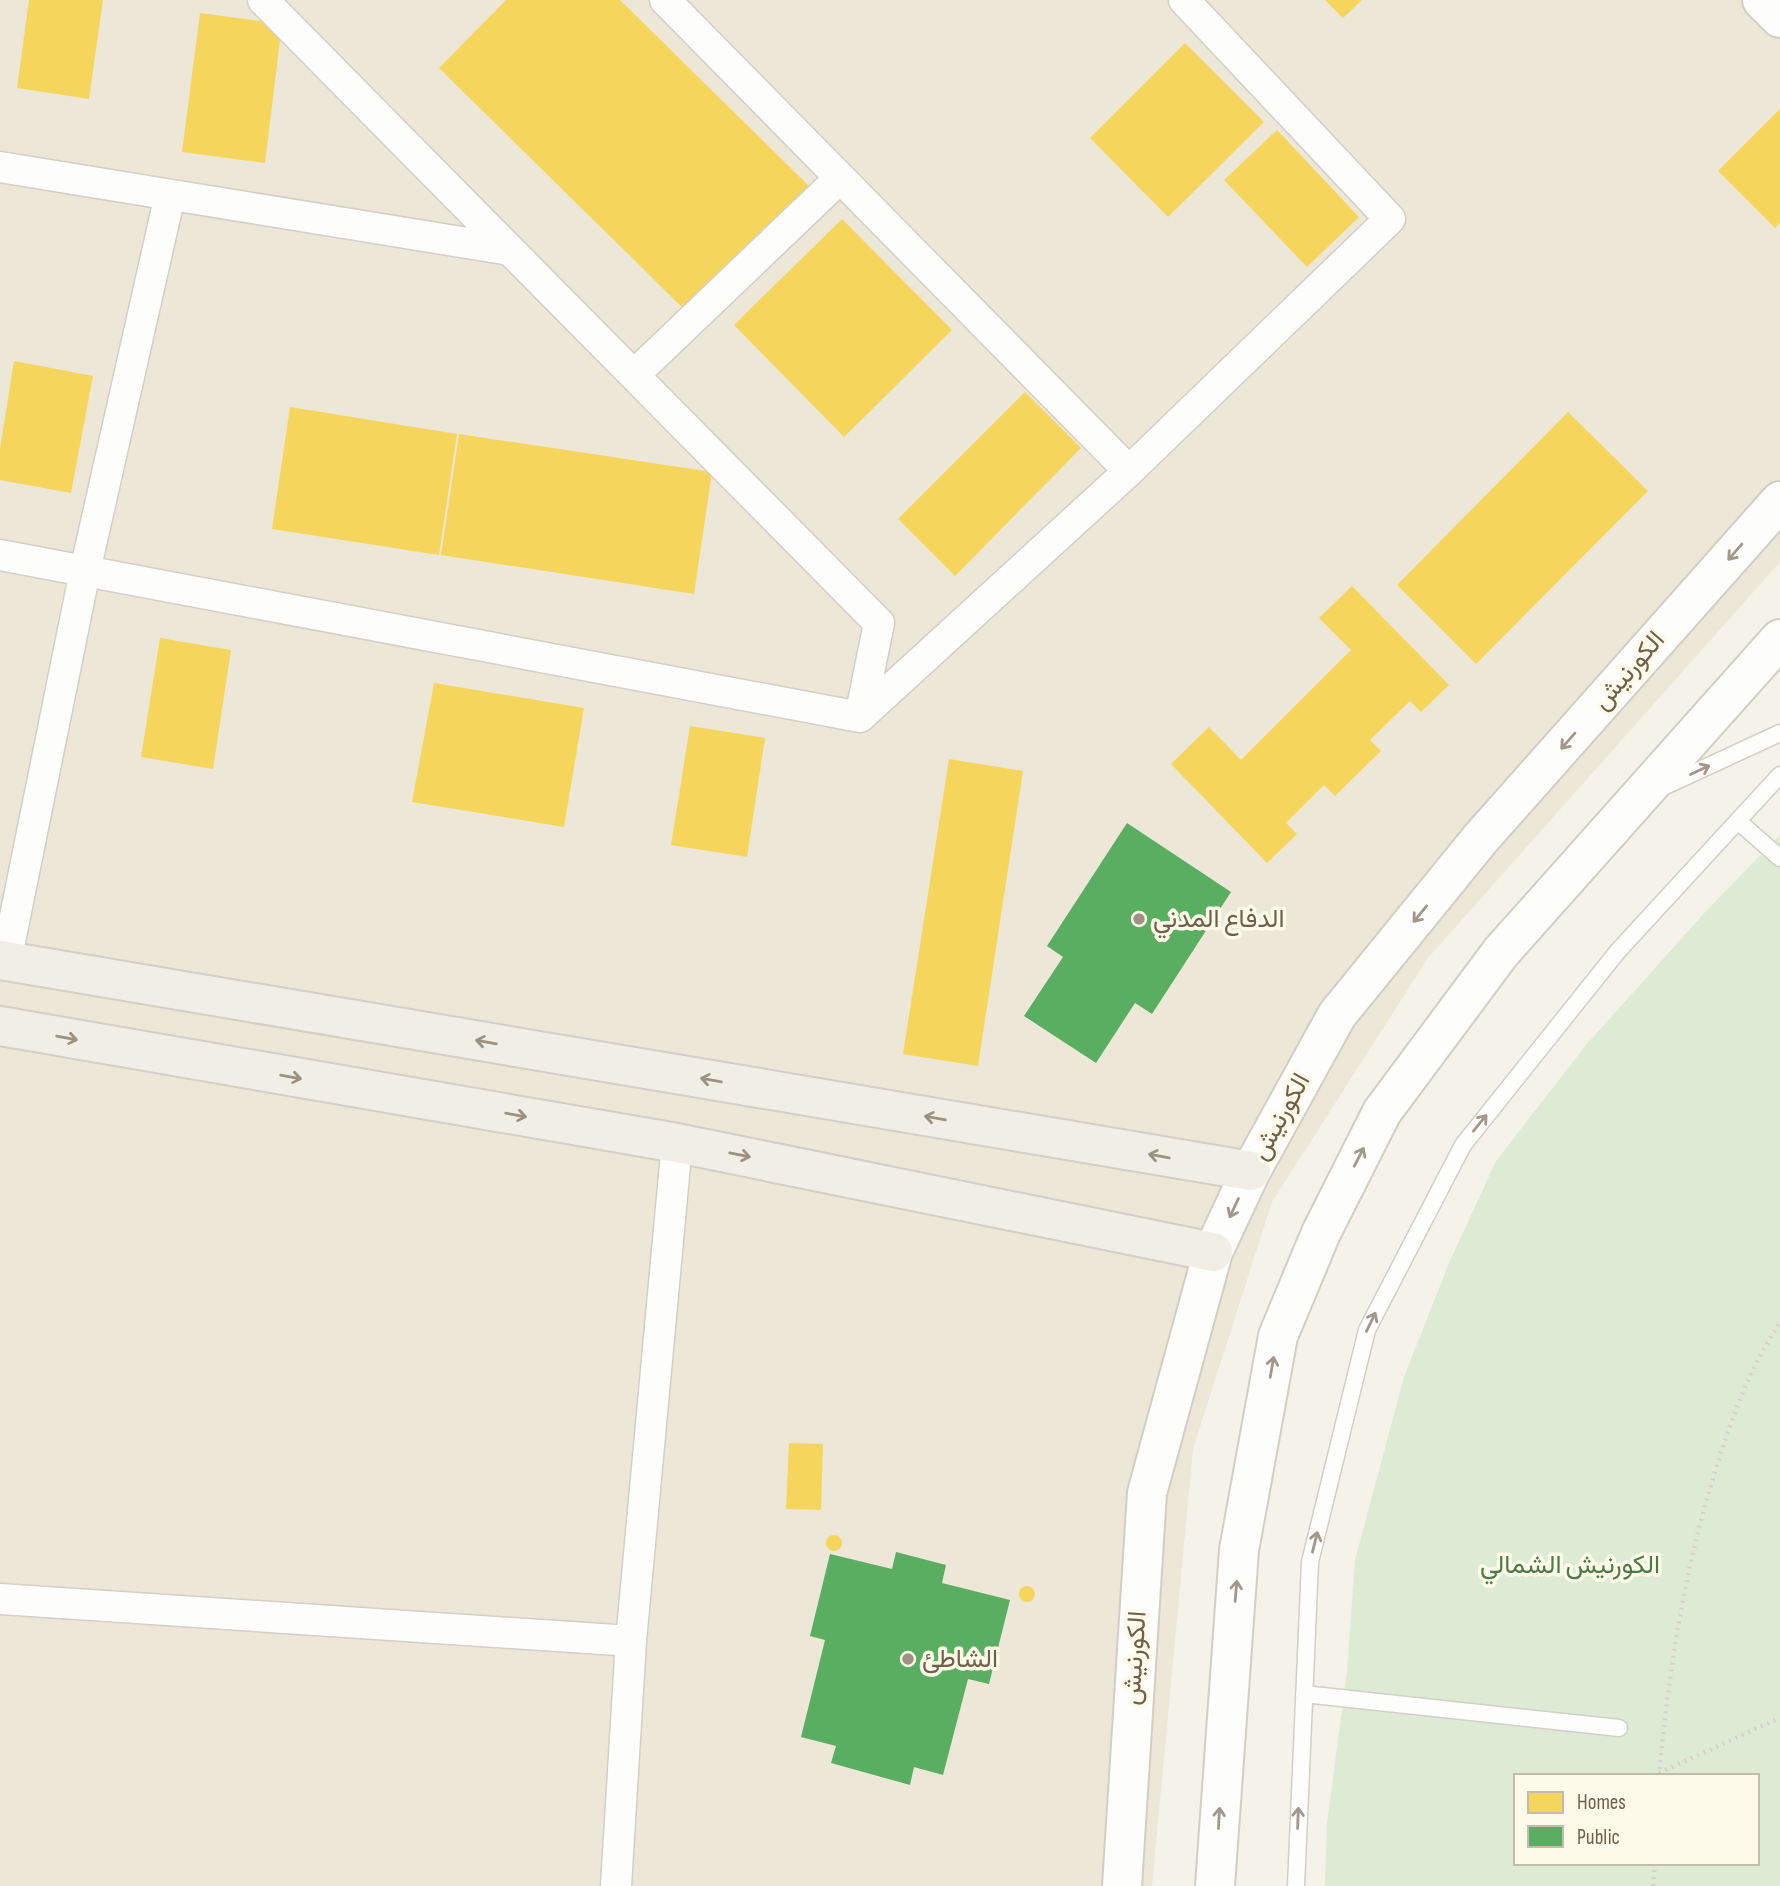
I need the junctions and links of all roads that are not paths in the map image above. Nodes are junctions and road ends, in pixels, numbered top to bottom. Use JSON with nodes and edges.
{"nodes":[{"id":1,"x":263,"y":0,"type":"edge"},
{"id":2,"x":665,"y":0,"type":"edge"},
{"id":3,"x":1184,"y":0,"type":"edge"},
{"id":4,"x":1762,"y":0,"type":"edge"},
{"id":5,"x":1780,"y":18,"type":"edge"},
{"id":6,"x":0,"y":167,"type":"edge"},
{"id":7,"x":839,"y":178,"type":"junction"},
{"id":8,"x":170,"y":195,"type":"junction"},
{"id":9,"x":510,"y":250,"type":"junction"},
{"id":10,"x":634,"y":375,"type":"junction"},
{"id":11,"x":1129,"y":471,"type":"junction"},
{"id":12,"x":1780,"y":501,"type":"edge"},
{"id":13,"x":0,"y":555,"type":"edge"},
{"id":14,"x":85,"y":571,"type":"junction"},
{"id":15,"x":1780,"y":639,"type":"edge"},
{"id":16,"x":860,"y":717,"type":"junction"},
{"id":17,"x":1780,"y":733,"type":"edge"},
{"id":18,"x":1780,"y":775,"type":"edge"},
{"id":19,"x":1638,"y":799,"type":"junction"},
{"id":20,"x":1739,"y":822,"type":"junction"},
{"id":21,"x":1780,"y":858,"type":"edge"},
{"id":22,"x":3,"y":960,"type":"edge"},
{"id":23,"x":0,"y":1026,"type":"edge"},
{"id":24,"x":677,"y":1143,"type":"junction"},
{"id":25,"x":1251,"y":1171,"type":"junction"},
{"id":26,"x":1213,"y":1252,"type":"junction"},
{"id":27,"x":0,"y":1598,"type":"edge"},
{"id":28,"x":631,"y":1641,"type":"junction"},
{"id":29,"x":1304,"y":1693,"type":"junction"},
{"id":30,"x":1619,"y":1728,"type":"dead end"},
{"id":31,"x":616,"y":1886,"type":"edge"},
{"id":32,"x":1122,"y":1886,"type":"edge"},
{"id":33,"x":1215,"y":1886,"type":"edge"},
{"id":34,"x":1296,"y":1886,"type":"edge"}],
"edges":[{"from":1,"to":9,"type":"street"},
{"from":2,"to":7,"type":"street"},
{"from":3,"to":11,"type":"street"},
{"from":4,"to":5,"type":"main road"},
{"from":6,"to":8,"type":"street"},
{"from":7,"to":10,"type":"street"},
{"from":7,"to":11,"type":"street"},
{"from":8,"to":9,"type":"street"},
{"from":8,"to":14,"type":"street"},
{"from":9,"to":10,"type":"street"},
{"from":10,"to":16,"type":"street"},
{"from":11,"to":16,"type":"street"},
{"from":12,"to":25,"type":"main road","name":"الكورنيش","one_way":true},
{"from":13,"to":14,"type":"street"},
{"from":14,"to":16,"type":"street"},
{"from":14,"to":22,"type":"street"},
{"from":15,"to":19,"type":"main road"},
{"from":19,"to":17,"type":"lane","one_way":true},
{"from":18,"to":20,"type":"lane"},
{"from":33,"to":19,"type":"main road","one_way":true},
{"from":20,"to":21,"type":"lane"},
{"from":29,"to":20,"type":"lane","one_way":true},
{"from":25,"to":22,"type":"main road","one_way":true},
{"from":23,"to":24,"type":"main road","one_way":true},
{"from":24,"to":26,"type":"main road","one_way":true},
{"from":24,"to":28,"type":"street"},
{"from":25,"to":26,"type":"main road","name":"الكورنيش","one_way":true},
{"from":26,"to":32,"type":"main road","name":"الكورنيش"},
{"from":27,"to":28,"type":"street"},
{"from":28,"to":31,"type":"street"},
{"from":29,"to":30,"type":"lane"},
{"from":34,"to":29,"type":"lane","one_way":true}]}
